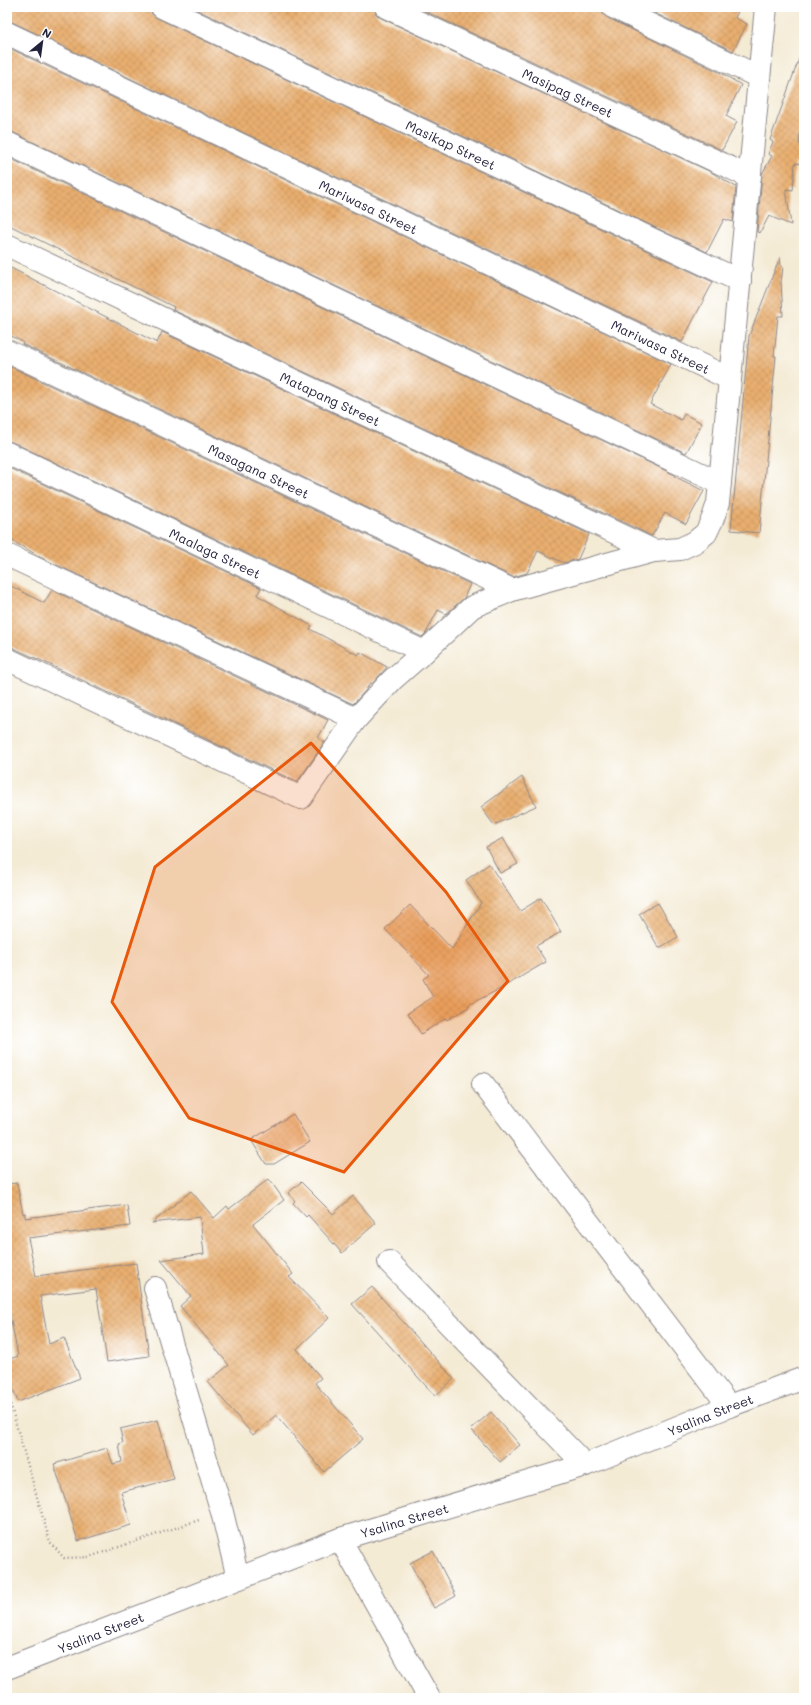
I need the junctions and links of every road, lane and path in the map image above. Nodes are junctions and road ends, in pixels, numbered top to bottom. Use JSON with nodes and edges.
{"nodes":[{"id":1,"x":162,"y":7,"type":"edge"},
{"id":2,"x":386,"y":7,"type":"edge"},
{"id":3,"x":612,"y":7,"type":"edge"},
{"id":4,"x":766,"y":7,"type":"edge"},
{"id":5,"x":7,"y":33,"type":"edge"},
{"id":6,"x":759,"y":78,"type":"junction"},
{"id":7,"x":7,"y":143,"type":"edge"},
{"id":8,"x":750,"y":177,"type":"junction"},
{"id":9,"x":7,"y":245,"type":"edge"},
{"id":10,"x":740,"y":281,"type":"junction"},
{"id":11,"x":7,"y":351,"type":"edge"},
{"id":12,"x":730,"y":379,"type":"junction"},
{"id":13,"x":7,"y":453,"type":"edge"},
{"id":14,"x":720,"y":483,"type":"junction"},
{"id":15,"x":654,"y":551,"type":"junction"},
{"id":16,"x":7,"y":555,"type":"edge"},
{"id":17,"x":512,"y":590,"type":"junction"},
{"id":18,"x":424,"y":652,"type":"junction"},
{"id":19,"x":7,"y":659,"type":"edge"},
{"id":20,"x":356,"y":719,"type":"junction"},
{"id":21,"x":483,"y":1084,"type":"dead end"},
{"id":22,"x":389,"y":1262,"type":"dead end"},
{"id":23,"x":155,"y":1288,"type":"dead end"},
{"id":24,"x":804,"y":1378,"type":"edge"},
{"id":25,"x":7,"y":1393,"type":"edge"},
{"id":26,"x":729,"y":1406,"type":"junction"},
{"id":27,"x":585,"y":1465,"type":"junction"},
{"id":28,"x":222,"y":1512,"type":"junction"},
{"id":29,"x":340,"y":1539,"type":"junction"},
{"id":30,"x":238,"y":1578,"type":"junction"},
{"id":31,"x":7,"y":1668,"type":"edge"},
{"id":32,"x":429,"y":1698,"type":"edge"}],
"edges":[{"from":1,"to":10,"type":"street","name":"Masikap Street"},
{"from":2,"to":8,"type":"street","name":"Masipag Street"},
{"from":3,"to":6,"type":"street"},
{"from":4,"to":6,"type":"street"},
{"from":5,"to":12,"type":"street","name":"Mariwasa Street"},
{"from":6,"to":8,"type":"street"},
{"from":7,"to":14,"type":"street"},
{"from":8,"to":10,"type":"street"},
{"from":9,"to":15,"type":"street","name":"Matapang Street"},
{"from":10,"to":12,"type":"street"},
{"from":11,"to":17,"type":"street","name":"Masagana Street"},
{"from":12,"to":14,"type":"street"},
{"from":13,"to":18,"type":"street","name":"Maalaga Street"},
{"from":14,"to":15,"type":"street"},
{"from":15,"to":17,"type":"street"},
{"from":16,"to":20,"type":"street"},
{"from":17,"to":18,"type":"street"},
{"from":18,"to":20,"type":"street"},
{"from":19,"to":20,"type":"street"},
{"from":21,"to":26,"type":"street"},
{"from":22,"to":27,"type":"street"},
{"from":23,"to":28,"type":"street"},
{"from":24,"to":26,"type":"street","name":"Ysalina Street"},
{"from":25,"to":28,"type":"path"},
{"from":26,"to":27,"type":"street","name":"Ysalina Street"},
{"from":27,"to":29,"type":"street","name":"Ysalina Street"},
{"from":28,"to":30,"type":"street"},
{"from":29,"to":30,"type":"street","name":"Ysalina Street"},
{"from":29,"to":32,"type":"street"},
{"from":30,"to":31,"type":"street","name":"Ysalina Street"}]}
